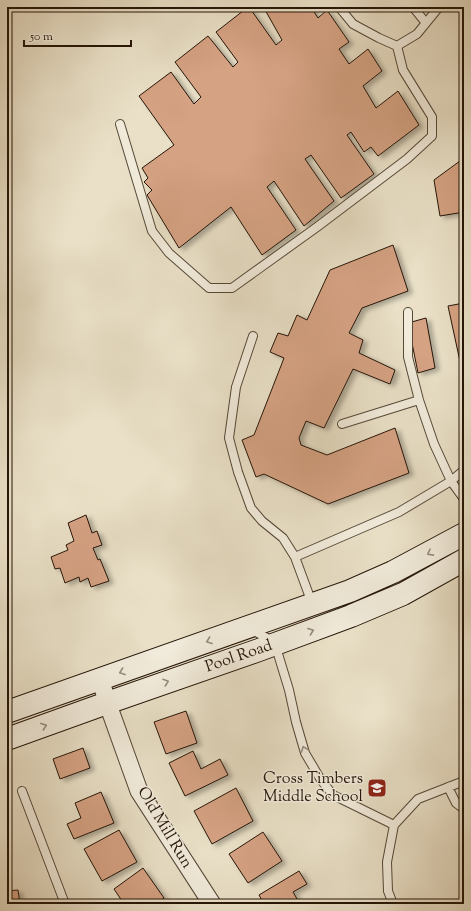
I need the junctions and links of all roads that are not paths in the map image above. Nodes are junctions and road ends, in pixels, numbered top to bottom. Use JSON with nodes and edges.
{"nodes":[{"id":1,"x":340,"y":7,"type":"edge"},
{"id":2,"x":413,"y":7,"type":"edge"},
{"id":3,"x":439,"y":7,"type":"edge"},
{"id":4,"x":426,"y":23,"type":"junction"},
{"id":5,"x":397,"y":46,"type":"junction"},
{"id":6,"x":120,"y":124,"type":"dead end"},
{"id":7,"x":408,"y":312,"type":"dead end"},
{"id":8,"x":253,"y":336,"type":"dead end"},
{"id":9,"x":419,"y":400,"type":"junction"},
{"id":10,"x":342,"y":424,"type":"dead end"},
{"id":11,"x":464,"y":470,"type":"edge"},
{"id":12,"x":451,"y":481,"type":"junction"},
{"id":13,"x":464,"y":499,"type":"edge"},
{"id":14,"x":464,"y":534,"type":"edge"},
{"id":15,"x":295,"y":557,"type":"junction"},
{"id":16,"x":464,"y":560,"type":"edge"},
{"id":17,"x":312,"y":604,"type":"junction"},
{"id":18,"x":246,"y":628,"type":"junction"},
{"id":19,"x":275,"y":644,"type":"junction"},
{"id":20,"x":100,"y":679,"type":"junction"},
{"id":21,"x":108,"y":703,"type":"junction"},
{"id":22,"x":7,"y":712,"type":"edge"},
{"id":23,"x":7,"y":740,"type":"edge"},
{"id":24,"x":464,"y":781,"type":"edge"},
{"id":25,"x":448,"y":787,"type":"junction"},
{"id":26,"x":22,"y":791,"type":"dead end"},
{"id":27,"x":464,"y":809,"type":"edge"},
{"id":28,"x":394,"y":825,"type":"junction"},
{"id":29,"x":65,"y":904,"type":"edge"},
{"id":30,"x":212,"y":904,"type":"edge"},
{"id":31,"x":393,"y":904,"type":"edge"}],
"edges":[{"from":1,"to":5,"type":"lane"},
{"from":2,"to":4,"type":"lane"},
{"from":3,"to":4,"type":"lane"},
{"from":4,"to":5,"type":"lane"},
{"from":5,"to":6,"type":"lane"},
{"from":7,"to":9,"type":"lane"},
{"from":8,"to":15,"type":"lane"},
{"from":9,"to":10,"type":"lane"},
{"from":9,"to":12,"type":"lane"},
{"from":11,"to":12,"type":"lane"},
{"from":12,"to":13,"type":"lane"},
{"from":12,"to":15,"type":"lane"},
{"from":14,"to":17,"type":"main road","name":"Pool Road","one_way":true},
{"from":15,"to":17,"type":"lane"},
{"from":19,"to":16,"type":"main road","name":"Pool Road","one_way":true},
{"from":17,"to":18,"type":"main road","name":"Pool Road"},
{"from":18,"to":19,"type":"lane"},
{"from":18,"to":20,"type":"main road","name":"Pool Road","one_way":true},
{"from":21,"to":19,"type":"main road","name":"Pool Road","one_way":true},
{"from":28,"to":19,"type":"lane","one_way":true},
{"from":20,"to":21,"type":"street","name":"Old Mill Run"},
{"from":20,"to":22,"type":"main road","name":"Pool Road"},
{"from":23,"to":21,"type":"main road","name":"Pool Road","one_way":true},
{"from":21,"to":30,"type":"street","name":"Old Mill Run"},
{"from":24,"to":25,"type":"lane"},
{"from":25,"to":27,"type":"lane"},
{"from":25,"to":28,"type":"lane"},
{"from":26,"to":29,"type":"lane"},
{"from":28,"to":31,"type":"lane"}]}
